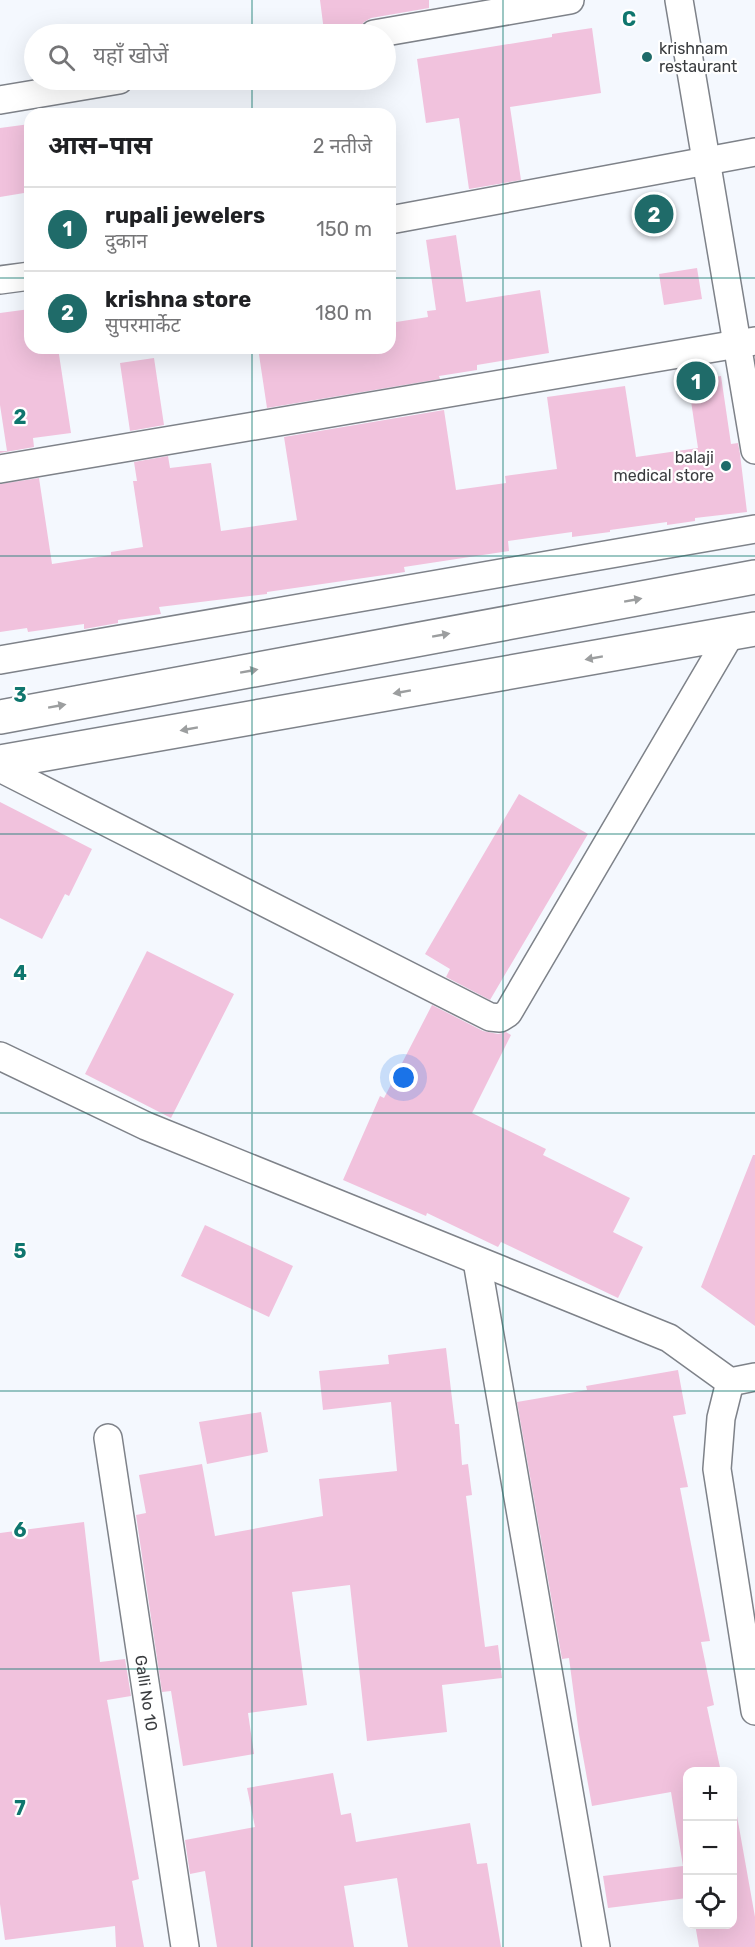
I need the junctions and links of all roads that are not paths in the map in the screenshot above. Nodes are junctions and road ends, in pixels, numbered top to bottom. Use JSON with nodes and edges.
{"nodes":[{"id":1,"x":570,"y":0,"type":"edge"},
{"id":2,"x":679,"y":0,"type":"edge"},
{"id":3,"x":396,"y":30,"type":"edge"},
{"id":4,"x":60,"y":90,"type":"edge"},
{"id":5,"x":0,"y":100,"type":"edge"},
{"id":6,"x":755,"y":152,"type":"edge"},
{"id":7,"x":706,"y":161,"type":"junction"},
{"id":8,"x":396,"y":219,"type":"edge"},
{"id":9,"x":24,"y":277,"type":"edge"},
{"id":10,"x":0,"y":280,"type":"edge"},
{"id":11,"x":746,"y":343,"type":"edge"},
{"id":12,"x":755,"y":450,"type":"edge"},
{"id":13,"x":0,"y":469,"type":"edge"},
{"id":14,"x":755,"y":529,"type":"edge"},
{"id":15,"x":755,"y":577,"type":"edge"},
{"id":16,"x":743,"y":631,"type":"edge"},
{"id":17,"x":0,"y":660,"type":"edge"},
{"id":18,"x":0,"y":717,"type":"edge"},
{"id":19,"x":0,"y":762,"type":"edge"},
{"id":20,"x":0,"y":768,"type":"edge"},
{"id":21,"x":0,"y":1056,"type":"edge"},
{"id":22,"x":477,"y":1261,"type":"junction"},
{"id":23,"x":743,"y":1379,"type":"edge"},
{"id":24,"x":108,"y":1438,"type":"dead end"},
{"id":25,"x":755,"y":1711,"type":"edge"},
{"id":26,"x":185,"y":1947,"type":"edge"},
{"id":27,"x":596,"y":1947,"type":"edge"}],
"edges":[{"from":1,"to":3,"type":"street"},
{"from":2,"to":7,"type":"street"},
{"from":4,"to":5,"type":"street"},
{"from":6,"to":7,"type":"street"},
{"from":7,"to":8,"type":"street"},
{"from":7,"to":11,"type":"street"},
{"from":9,"to":10,"type":"street"},
{"from":11,"to":12,"type":"street"},
{"from":11,"to":13,"type":"street"},
{"from":14,"to":17,"type":"street"},
{"from":18,"to":15,"type":"street","one_way":true},
{"from":16,"to":19,"type":"street","one_way":true},
{"from":16,"to":20,"type":"street"},
{"from":21,"to":22,"type":"street"},
{"from":22,"to":23,"type":"street"},
{"from":22,"to":27,"type":"street"},
{"from":23,"to":25,"type":"street"},
{"from":24,"to":26,"type":"street","name":"Galli No 10"}]}
